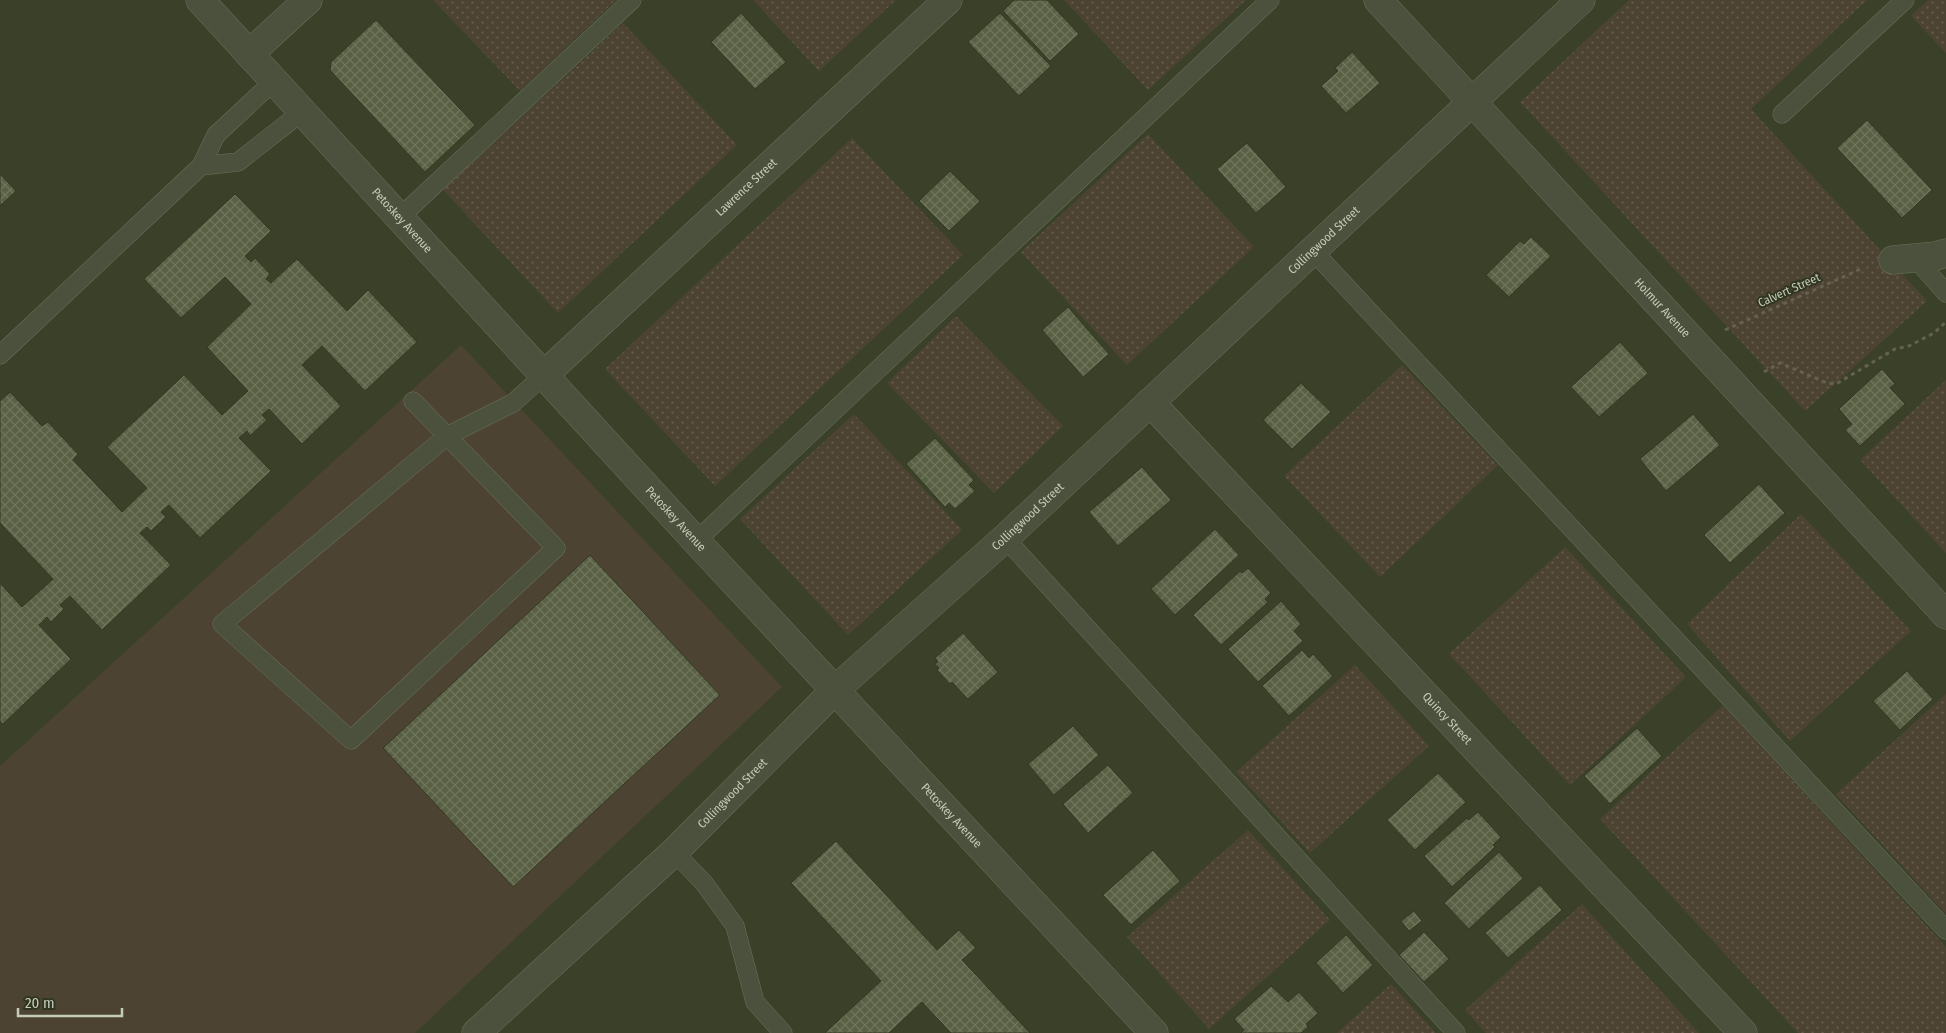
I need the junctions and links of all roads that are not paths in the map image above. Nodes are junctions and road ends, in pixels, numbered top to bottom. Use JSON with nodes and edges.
{"nodes":[{"id":1,"x":200,"y":0,"type":"edge"},
{"id":2,"x":308,"y":0,"type":"edge"},
{"id":3,"x":632,"y":0,"type":"edge"},
{"id":4,"x":948,"y":0,"type":"edge"},
{"id":5,"x":1270,"y":0,"type":"edge"},
{"id":6,"x":1378,"y":0,"type":"edge"},
{"id":7,"x":1581,"y":0,"type":"edge"},
{"id":8,"x":1905,"y":0,"type":"edge"},
{"id":9,"x":249,"y":54,"type":"junction"},
{"id":10,"x":274,"y":81,"type":"junction"},
{"id":11,"x":1471,"y":102,"type":"junction"},
{"id":12,"x":302,"y":112,"type":"junction"},
{"id":13,"x":1782,"y":114,"type":"dead end"},
{"id":14,"x":201,"y":166,"type":"junction"},
{"id":15,"x":399,"y":218,"type":"junction"},
{"id":16,"x":1313,"y":251,"type":"junction"},
{"id":17,"x":1946,"y":253,"type":"edge"},
{"id":18,"x":1904,"y":259,"type":"joint"},
{"id":19,"x":1946,"y":293,"type":"edge"},
{"id":20,"x":0,"y":355,"type":"edge"},
{"id":21,"x":544,"y":375,"type":"junction"},
{"id":22,"x":413,"y":401,"type":"dead end"},
{"id":23,"x":1150,"y":402,"type":"junction"},
{"id":24,"x":447,"y":436,"type":"junction"},
{"id":25,"x":1005,"y":538,"type":"junction"},
{"id":26,"x":696,"y":541,"type":"junction"},
{"id":27,"x":1946,"y":615,"type":"edge"},
{"id":28,"x":836,"y":689,"type":"junction"},
{"id":29,"x":674,"y":852,"type":"junction"},
{"id":30,"x":1946,"y":930,"type":"edge"},
{"id":31,"x":476,"y":1033,"type":"edge"},
{"id":32,"x":783,"y":1033,"type":"edge"},
{"id":33,"x":1154,"y":1033,"type":"edge"},
{"id":34,"x":1456,"y":1033,"type":"edge"},
{"id":35,"x":1743,"y":1033,"type":"edge"}],
"edges":[{"from":1,"to":9,"type":"street","name":"Petoskey Avenue"},
{"from":2,"to":9,"type":"street"},
{"from":3,"to":15,"type":"lane"},
{"from":4,"to":21,"type":"street","name":"Lawrence Street"},
{"from":5,"to":26,"type":"lane"},
{"from":6,"to":11,"type":"street","name":"Holmur Avenue"},
{"from":7,"to":11,"type":"street","name":"Collingwood Street"},
{"from":8,"to":13,"type":"lane"},
{"from":9,"to":10,"type":"street","name":"Petoskey Avenue"},
{"from":10,"to":12,"type":"street","name":"Petoskey Avenue"},
{"from":10,"to":14,"type":"lane"},
{"from":11,"to":16,"type":"street","name":"Collingwood Street"},
{"from":11,"to":27,"type":"street","name":"Holmur Avenue"},
{"from":12,"to":14,"type":"lane"},
{"from":12,"to":15,"type":"street","name":"Petoskey Avenue"},
{"from":14,"to":20,"type":"lane"},
{"from":15,"to":21,"type":"street","name":"Petoskey Avenue"},
{"from":16,"to":23,"type":"street","name":"Collingwood Street"},
{"from":16,"to":30,"type":"lane"},
{"from":17,"to":18,"type":"street"},
{"from":18,"to":19,"type":"lane"},
{"from":21,"to":24,"type":"lane"},
{"from":21,"to":26,"type":"street","name":"Petoskey Avenue"},
{"from":22,"to":24,"type":"lane"},
{"from":23,"to":25,"type":"street","name":"Collingwood Street"},
{"from":23,"to":35,"type":"street","name":"Quincy Street"},
{"from":24,"to":24,"type":"lane"},
{"from":25,"to":28,"type":"street","name":"Collingwood Street"},
{"from":25,"to":34,"type":"lane"},
{"from":26,"to":28,"type":"street","name":"Petoskey Avenue"},
{"from":28,"to":29,"type":"street","name":"Collingwood Street"},
{"from":28,"to":33,"type":"street","name":"Petoskey Avenue"},
{"from":29,"to":31,"type":"street","name":"Collingwood Street"},
{"from":29,"to":32,"type":"lane"}]}
